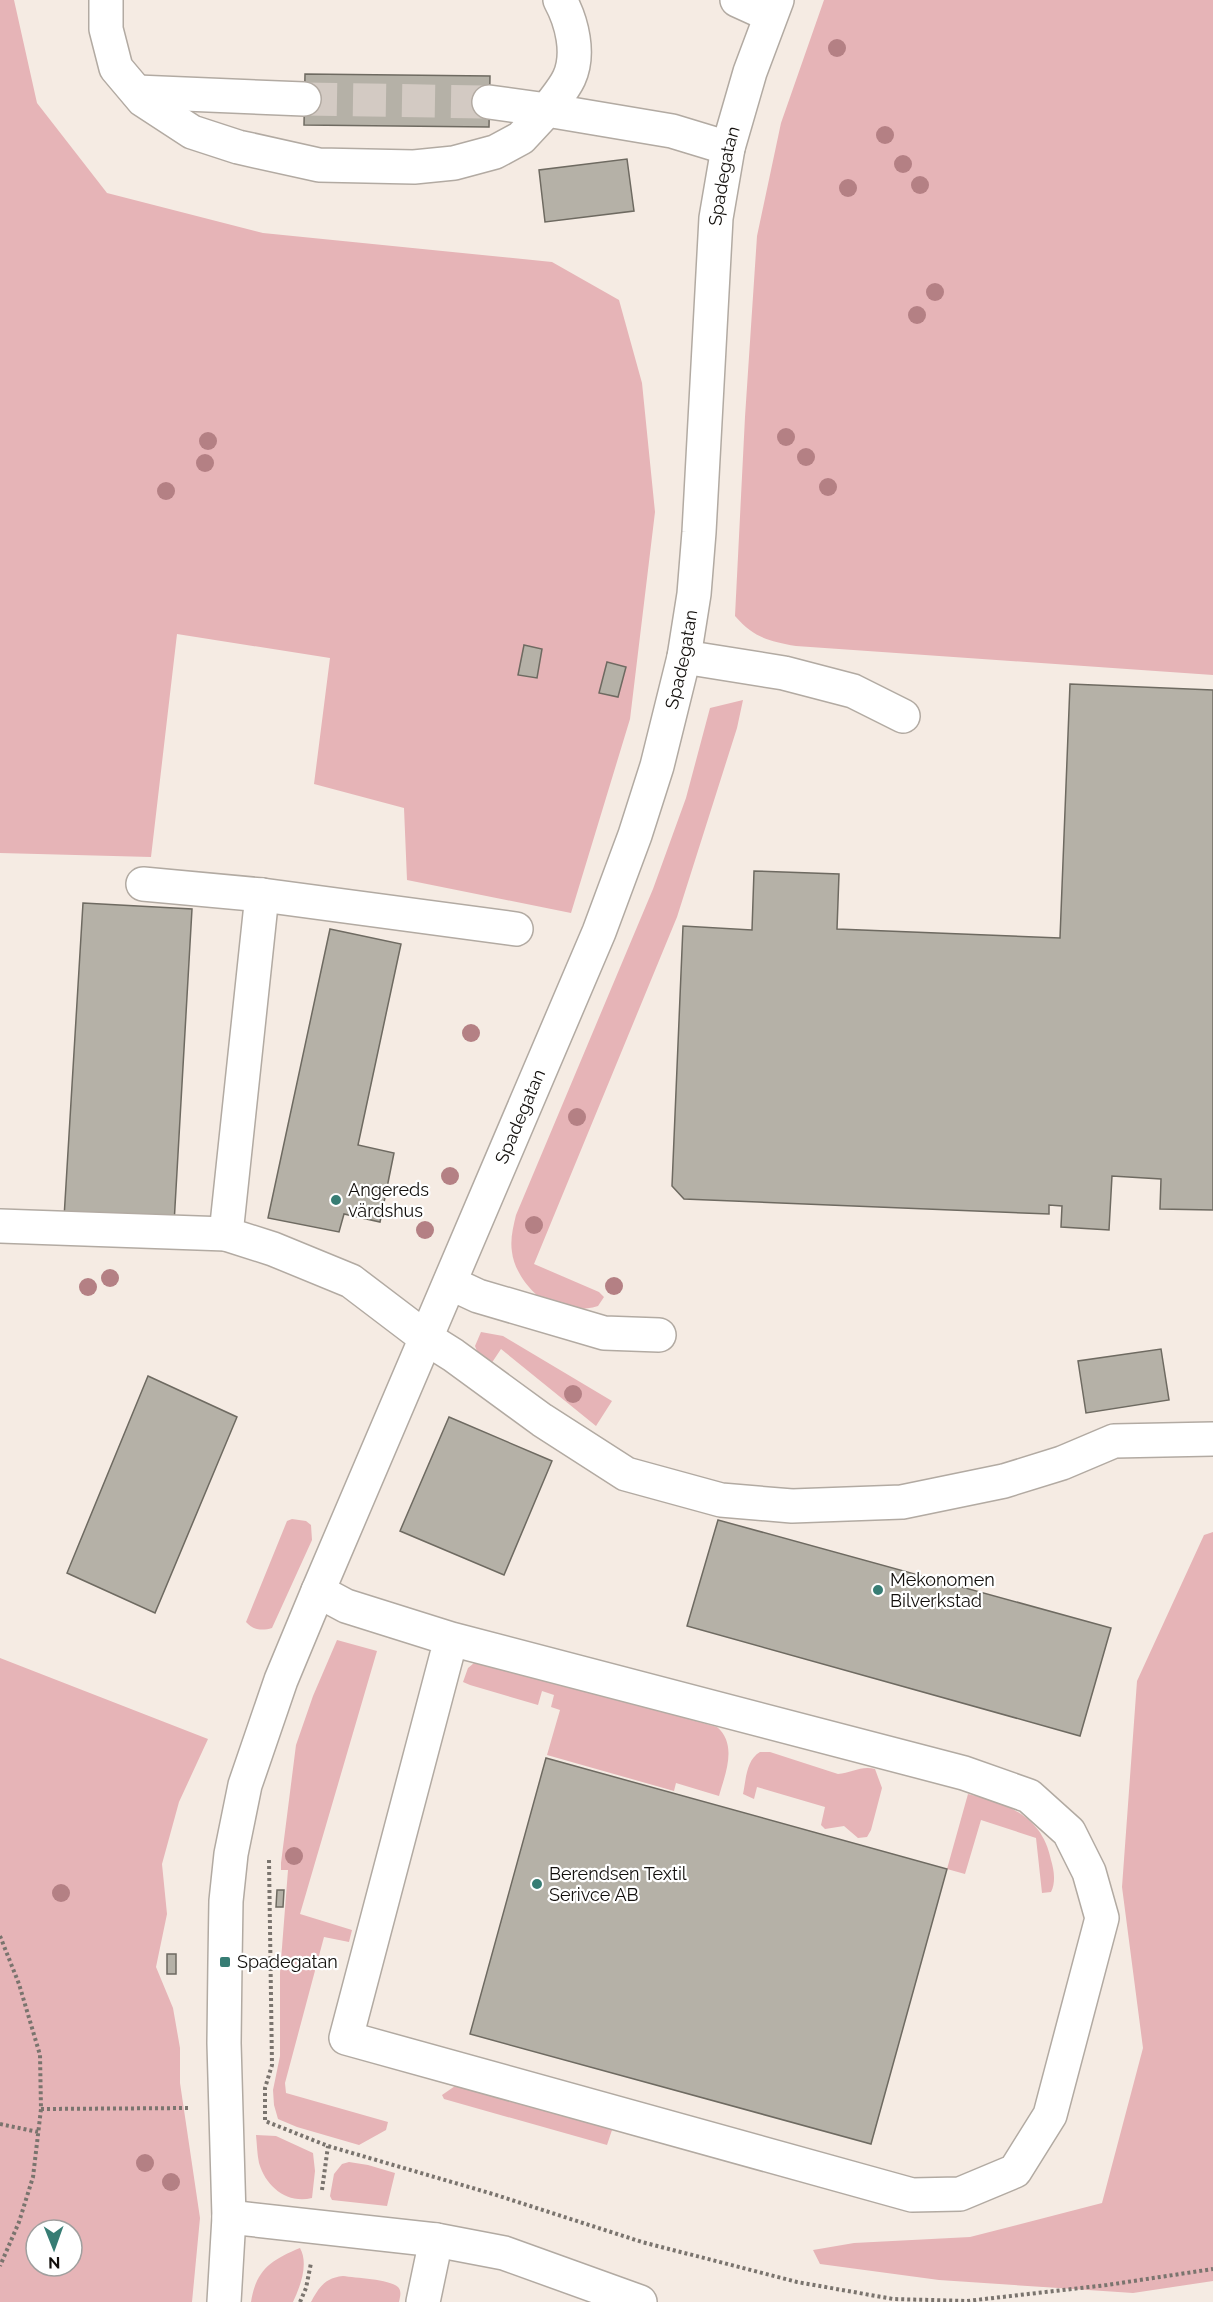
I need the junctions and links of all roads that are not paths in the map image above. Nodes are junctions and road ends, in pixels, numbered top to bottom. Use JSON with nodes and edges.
{"nodes":[{"id":1,"x":106,"y":0,"type":"edge"},
{"id":2,"x":560,"y":0,"type":"edge"},
{"id":3,"x":737,"y":0,"type":"edge"},
{"id":4,"x":774,"y":7,"type":"edge"},
{"id":5,"x":137,"y":92,"type":"junction"},
{"id":6,"x":304,"y":99,"type":"tunnel mouth"},
{"id":7,"x":489,"y":102,"type":"tunnel mouth"},
{"id":8,"x":547,"y":110,"type":"junction"},
{"id":9,"x":728,"y":148,"type":"junction"},
{"id":10,"x":684,"y":657,"type":"junction"},
{"id":11,"x":903,"y":716,"type":"dead end"},
{"id":12,"x":142,"y":884,"type":"dead end"},
{"id":13,"x":262,"y":895,"type":"junction"},
{"id":14,"x":516,"y":929,"type":"dead end"},
{"id":15,"x":0,"y":1226,"type":"edge"},
{"id":16,"x":226,"y":1234,"type":"junction"},
{"id":17,"x":450,"y":1283,"type":"junction"},
{"id":18,"x":659,"y":1335,"type":"dead end"},
{"id":19,"x":426,"y":1338,"type":"junction"},
{"id":20,"x":1213,"y":1439,"type":"edge"},
{"id":21,"x":318,"y":1591,"type":"junction"},
{"id":22,"x":451,"y":1639,"type":"junction"},
{"id":23,"x":229,"y":2217,"type":"junction"},
{"id":24,"x":436,"y":2240,"type":"junction"},
{"id":25,"x":224,"y":2302,"type":"edge"},
{"id":26,"x":423,"y":2302,"type":"edge"},
{"id":27,"x":640,"y":2302,"type":"edge"}],
"edges":[{"from":1,"to":5,"type":"street"},
{"from":2,"to":8,"type":"street"},
{"from":3,"to":4,"type":"street"},
{"from":4,"to":9,"type":"street","name":"Spadegatan"},
{"from":5,"to":6,"type":"street"},
{"from":5,"to":8,"type":"street"},
{"from":7,"to":8,"type":"street"},
{"from":8,"to":9,"type":"street"},
{"from":9,"to":10,"type":"street","name":"Spadegatan"},
{"from":10,"to":11,"type":"street"},
{"from":10,"to":17,"type":"street","name":"Spadegatan"},
{"from":12,"to":13,"type":"street"},
{"from":13,"to":14,"type":"street"},
{"from":13,"to":16,"type":"street"},
{"from":15,"to":16,"type":"street"},
{"from":16,"to":19,"type":"street"},
{"from":17,"to":18,"type":"street"},
{"from":17,"to":19,"type":"street","name":"Spadegatan"},
{"from":19,"to":20,"type":"street"},
{"from":19,"to":21,"type":"street","name":"Spadegatan"},
{"from":21,"to":22,"type":"street"},
{"from":21,"to":23,"type":"street","name":"Spadegatan"},
{"from":22,"to":22,"type":"street"},
{"from":23,"to":24,"type":"street"},
{"from":23,"to":25,"type":"street","name":"Spadegatan"},
{"from":24,"to":26,"type":"street"},
{"from":24,"to":27,"type":"street"}]}
